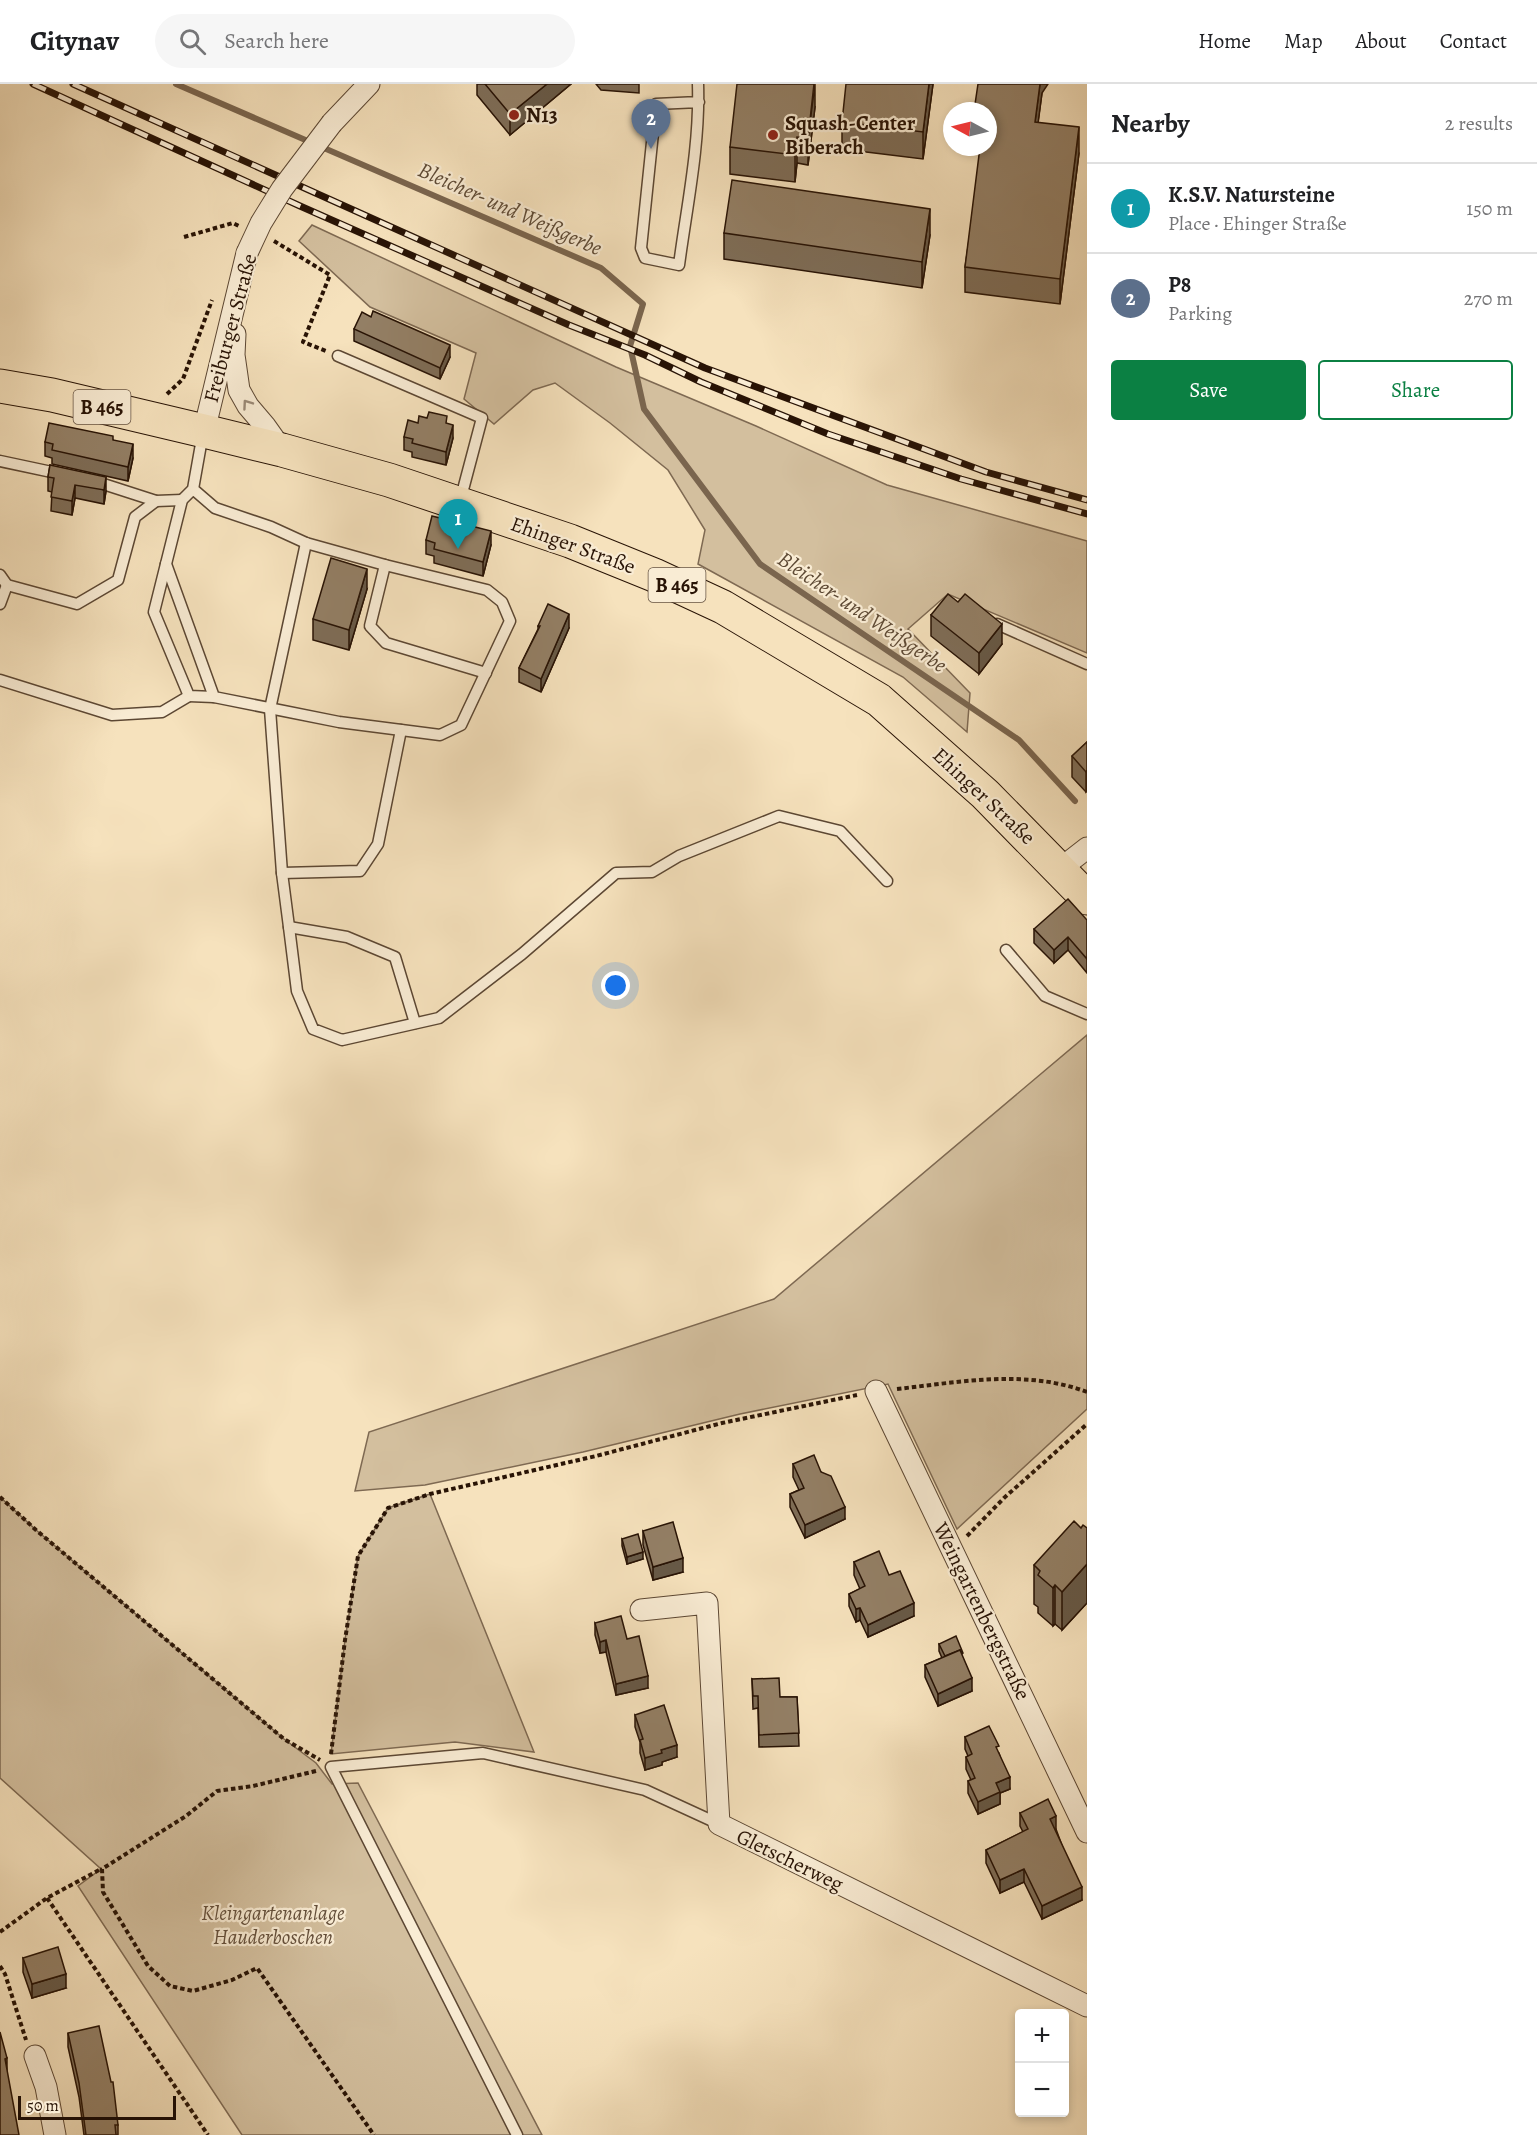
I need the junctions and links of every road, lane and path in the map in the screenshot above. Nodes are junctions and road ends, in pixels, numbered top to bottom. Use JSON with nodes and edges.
{"nodes":[{"id":1,"x":369,"y":84,"type":"edge"},
{"id":2,"x":698,"y":84,"type":"edge"},
{"id":3,"x":699,"y":102,"type":"junction"},
{"id":4,"x":243,"y":227,"type":"dead end"},
{"id":5,"x":184,"y":237,"type":"dead end"},
{"id":6,"x":270,"y":239,"type":"dead end"},
{"id":7,"x":214,"y":295,"type":"dead end"},
{"id":8,"x":236,"y":296,"type":"junction"},
{"id":9,"x":338,"y":356,"type":"joint"},
{"id":10,"x":0,"y":386,"type":"edge"},
{"id":11,"x":162,"y":399,"type":"dead end"},
{"id":12,"x":204,"y":431,"type":"junction"},
{"id":13,"x":282,"y":450,"type":"junction"},
{"id":14,"x":0,"y":461,"type":"edge"},
{"id":15,"x":193,"y":489,"type":"junction"},
{"id":16,"x":182,"y":500,"type":"junction"},
{"id":17,"x":156,"y":501,"type":"junction"},
{"id":18,"x":459,"y":504,"type":"junction"},
{"id":19,"x":306,"y":543,"type":"junction"},
{"id":20,"x":166,"y":564,"type":"junction"},
{"id":21,"x":386,"y":565,"type":"junction"},
{"id":22,"x":0,"y":575,"type":"edge"},
{"id":23,"x":8,"y":585,"type":"junction"},
{"id":24,"x":0,"y":604,"type":"edge"},
{"id":25,"x":997,"y":624,"type":"edge"},
{"id":26,"x":1087,"y":664,"type":"edge"},
{"id":27,"x":486,"y":674,"type":"junction"},
{"id":28,"x":0,"y":680,"type":"edge"},
{"id":29,"x":189,"y":696,"type":"junction"},
{"id":30,"x":214,"y":697,"type":"junction"},
{"id":31,"x":270,"y":709,"type":"junction"},
{"id":32,"x":401,"y":730,"type":"junction"},
{"id":33,"x":1087,"y":848,"type":"edge"},
{"id":34,"x":1060,"y":869,"type":"junction"},
{"id":35,"x":282,"y":873,"type":"junction"},
{"id":36,"x":886,"y":881,"type":"dead end"},
{"id":37,"x":1087,"y":898,"type":"edge"},
{"id":38,"x":289,"y":927,"type":"junction"},
{"id":39,"x":1006,"y":950,"type":"dead end"},
{"id":40,"x":1087,"y":1014,"type":"edge"},
{"id":41,"x":415,"y":1023,"type":"junction"},
{"id":42,"x":876,"y":1391,"type":"junction"},
{"id":43,"x":1087,"y":1392,"type":"edge"},
{"id":44,"x":1087,"y":1424,"type":"edge"},
{"id":45,"x":0,"y":1497,"type":"edge"},
{"id":46,"x":952,"y":1550,"type":"junction"},
{"id":47,"x":641,"y":1610,"type":"dead end"},
{"id":48,"x":332,"y":1767,"type":"junction"},
{"id":49,"x":719,"y":1824,"type":"junction"},
{"id":50,"x":1087,"y":1832,"type":"edge"},
{"id":51,"x":102,"y":1869,"type":"junction"},
{"id":52,"x":47,"y":1898,"type":"junction"},
{"id":53,"x":0,"y":1932,"type":"edge"},
{"id":54,"x":0,"y":1966,"type":"edge"},
{"id":55,"x":1087,"y":2006,"type":"edge"},
{"id":56,"x":35,"y":2056,"type":"joint"},
{"id":57,"x":55,"y":2135,"type":"edge"},
{"id":58,"x":208,"y":2135,"type":"edge"},
{"id":59,"x":374,"y":2135,"type":"edge"},
{"id":60,"x":517,"y":2135,"type":"edge"}],
"edges":[{"from":1,"to":8,"type":"street","name":"Freiburger Straße","bridge":true},
{"from":2,"to":3,"type":"lane"},
{"from":3,"to":3,"type":"lane"},
{"from":4,"to":5,"type":"path"},
{"from":6,"to":9,"type":"path"},
{"from":7,"to":11,"type":"path"},
{"from":8,"to":12,"type":"street","name":"Freiburger Straße"},
{"from":13,"to":8,"type":"street","one_way":true},
{"from":9,"to":18,"type":"lane"},
{"from":10,"to":12,"type":"main road","name":"Ehinger Straße","number":"B 465"},
{"from":12,"to":13,"type":"main road","name":"Ehinger Straße","number":"B 465"},
{"from":12,"to":15,"type":"lane"},
{"from":13,"to":18,"type":"main road","name":"Ehinger Straße","number":"B 465"},
{"from":14,"to":17,"type":"lane"},
{"from":15,"to":16,"type":"lane"},
{"from":15,"to":19,"type":"lane"},
{"from":16,"to":17,"type":"lane"},
{"from":16,"to":20,"type":"lane"},
{"from":17,"to":23,"type":"lane"},
{"from":18,"to":34,"type":"main road","name":"Ehinger Straße","number":"B 465"},
{"from":19,"to":21,"type":"lane"},
{"from":19,"to":31,"type":"lane"},
{"from":20,"to":29,"type":"lane"},
{"from":20,"to":30,"type":"lane"},
{"from":21,"to":27,"type":"lane"},
{"from":21,"to":27,"type":"lane"},
{"from":22,"to":23,"type":"lane"},
{"from":23,"to":24,"type":"lane"},
{"from":25,"to":26,"type":"lane"},
{"from":27,"to":32,"type":"lane"},
{"from":28,"to":29,"type":"lane"},
{"from":29,"to":30,"type":"lane"},
{"from":30,"to":31,"type":"lane"},
{"from":31,"to":32,"type":"lane"},
{"from":31,"to":35,"type":"lane"},
{"from":32,"to":35,"type":"lane"},
{"from":33,"to":34,"type":"street"},
{"from":34,"to":37,"type":"main road","name":"Ehinger Straße","number":"B 465"},
{"from":35,"to":38,"type":"lane"},
{"from":36,"to":41,"type":"lane"},
{"from":38,"to":41,"type":"lane"},
{"from":38,"to":41,"type":"lane"},
{"from":39,"to":40,"type":"lane"},
{"from":42,"to":43,"type":"path"},
{"from":42,"to":46,"type":"street","name":"Weingartenbergstraße"},
{"from":42,"to":48,"type":"path"},
{"from":44,"to":46,"type":"path"},
{"from":45,"to":48,"type":"path"},
{"from":46,"to":50,"type":"street","name":"Weingartenbergstraße"},
{"from":47,"to":49,"type":"street","name":"Gletscherweg"},
{"from":48,"to":49,"type":"lane"},
{"from":48,"to":51,"type":"path"},
{"from":48,"to":60,"type":"lane"},
{"from":49,"to":55,"type":"street","name":"Gletscherweg"},
{"from":51,"to":52,"type":"path"},
{"from":51,"to":59,"type":"path"},
{"from":52,"to":53,"type":"path"},
{"from":52,"to":58,"type":"path"},
{"from":54,"to":56,"type":"path"},
{"from":56,"to":57,"type":"street"}]}
